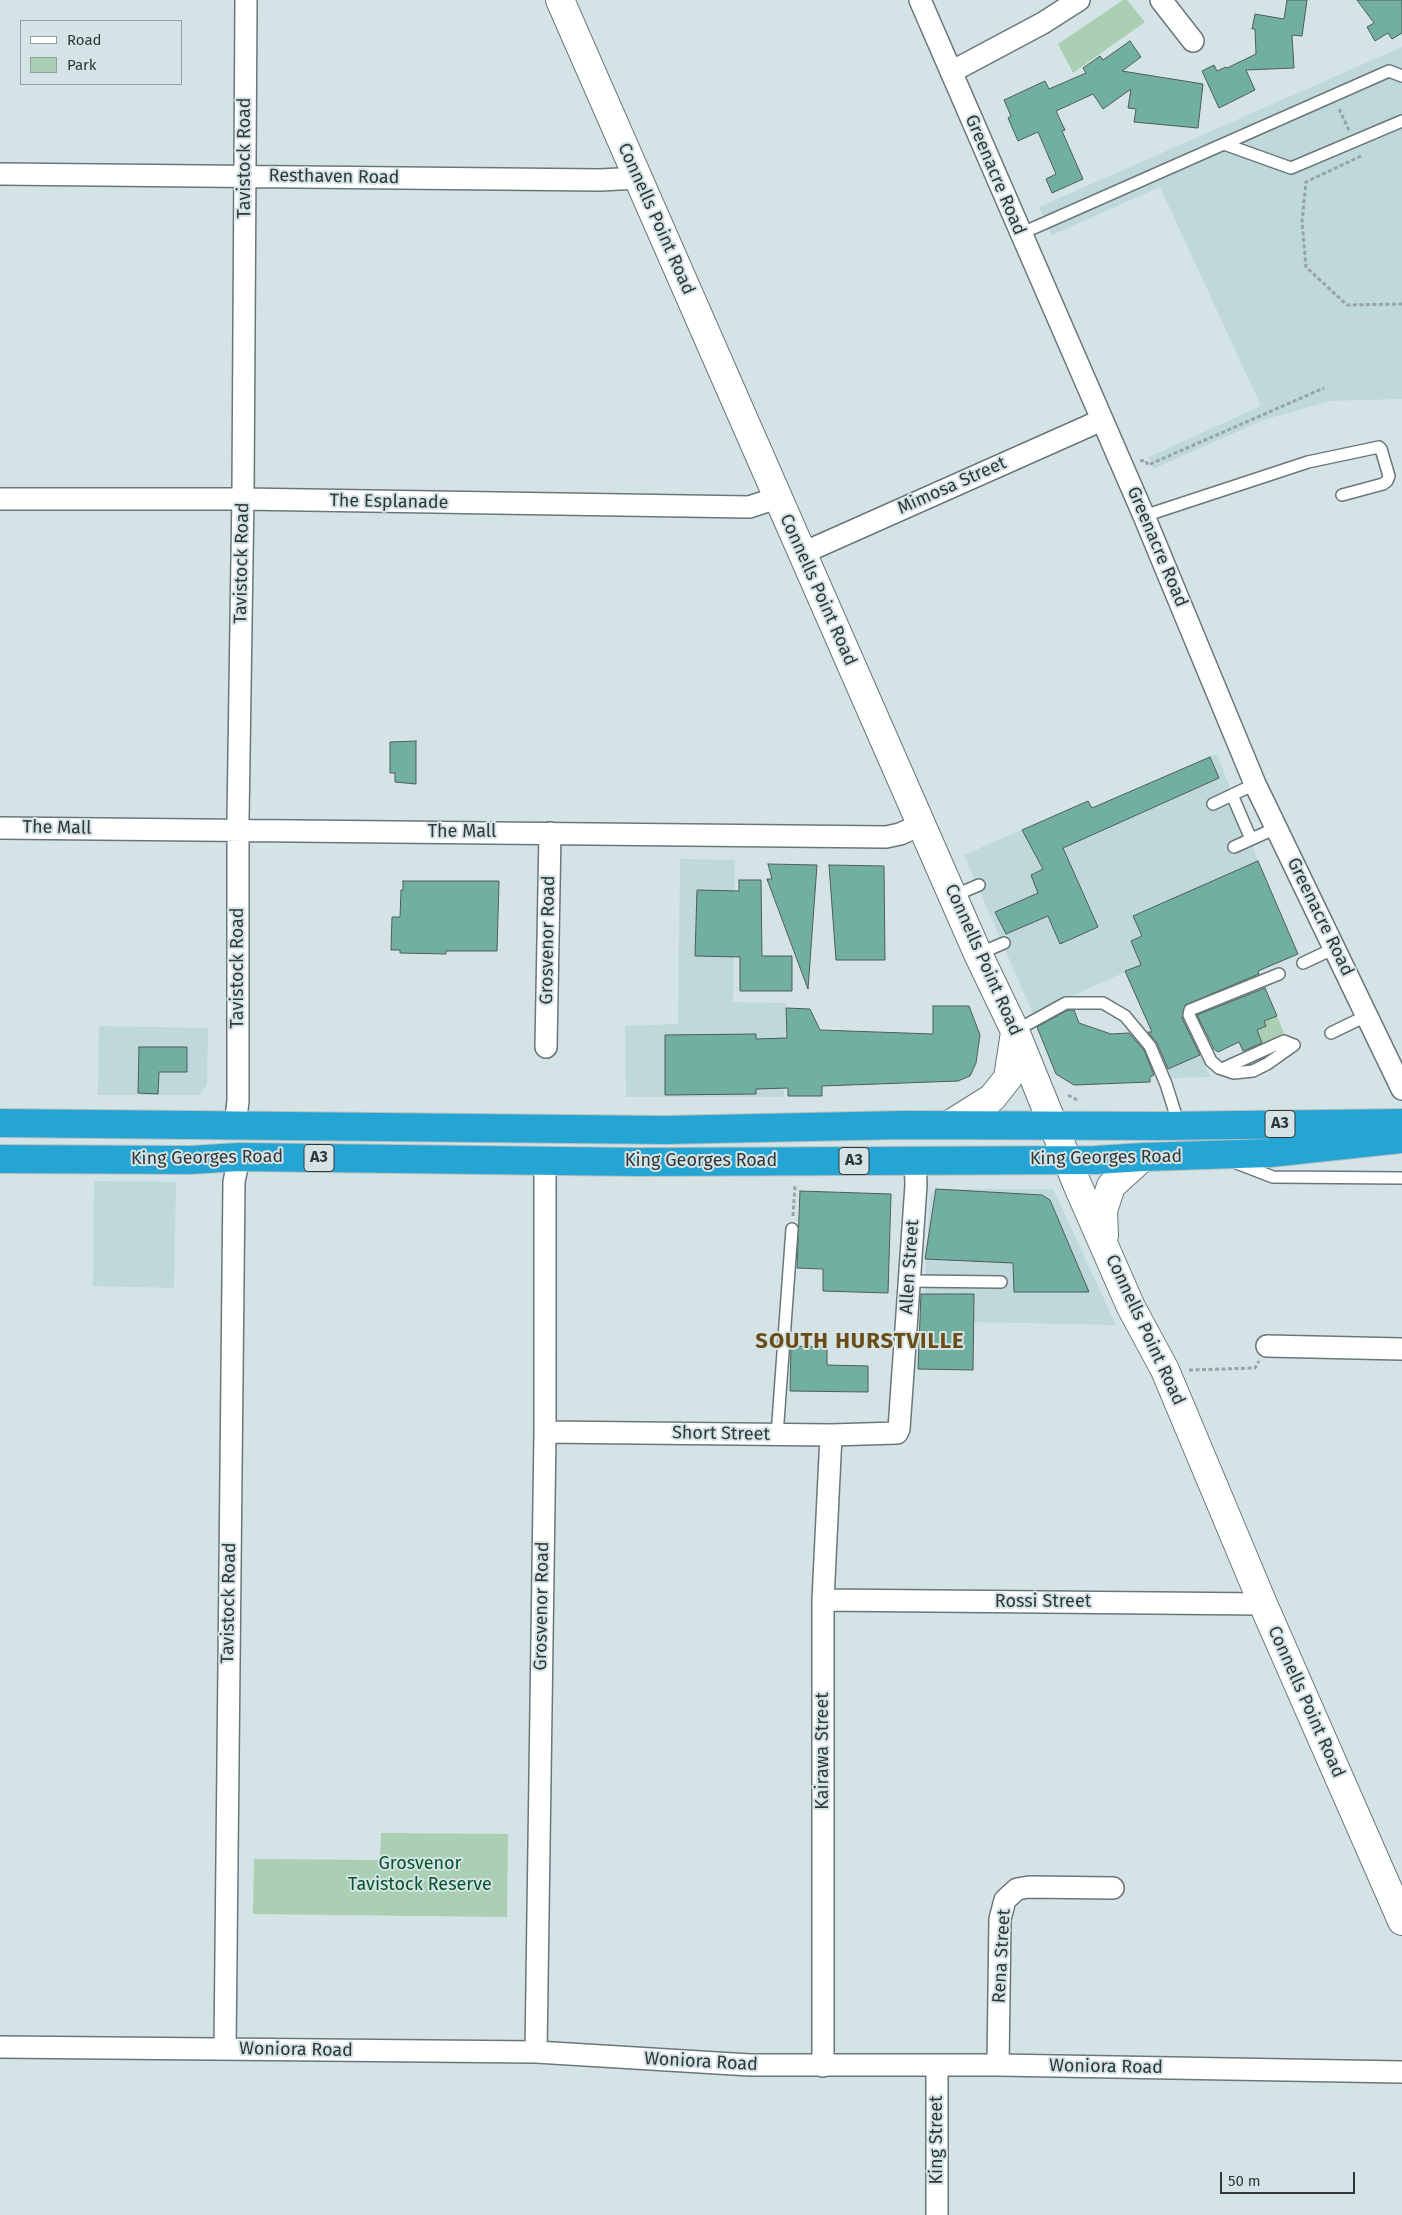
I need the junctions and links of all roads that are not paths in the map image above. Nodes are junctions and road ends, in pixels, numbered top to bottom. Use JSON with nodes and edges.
{"nodes":[{"id":1,"x":246,"y":0,"type":"edge"},
{"id":2,"x":560,"y":0,"type":"edge"},
{"id":3,"x":920,"y":0,"type":"edge"},
{"id":4,"x":1079,"y":0,"type":"edge"},
{"id":5,"x":1161,"y":0,"type":"edge"},
{"id":6,"x":1193,"y":40,"type":"dead end"},
{"id":7,"x":951,"y":72,"type":"junction"},
{"id":8,"x":1402,"y":76,"type":"edge"},
{"id":9,"x":1402,"y":121,"type":"edge"},
{"id":10,"x":1224,"y":144,"type":"junction"},
{"id":11,"x":0,"y":174,"type":"edge"},
{"id":12,"x":245,"y":176,"type":"junction"},
{"id":13,"x":638,"y":178,"type":"junction"},
{"id":14,"x":1020,"y":234,"type":"junction"},
{"id":15,"x":1102,"y":420,"type":"junction"},
{"id":16,"x":1342,"y":495,"type":"dead end"},
{"id":17,"x":777,"y":498,"type":"junction"},
{"id":18,"x":0,"y":499,"type":"edge"},
{"id":19,"x":243,"y":499,"type":"junction"},
{"id":20,"x":1144,"y":516,"type":"junction"},
{"id":21,"x":803,"y":553,"type":"junction"},
{"id":22,"x":1255,"y":784,"type":"junction"},
{"id":23,"x":1232,"y":795,"type":"junction"},
{"id":24,"x":1213,"y":804,"type":"dead end"},
{"id":25,"x":922,"y":824,"type":"junction"},
{"id":26,"x":0,"y":828,"type":"edge"},
{"id":27,"x":1276,"y":828,"type":"junction"},
{"id":28,"x":238,"y":830,"type":"junction"},
{"id":29,"x":550,"y":832,"type":"junction"},
{"id":30,"x":1251,"y":839,"type":"junction"},
{"id":31,"x":1234,"y":847,"type":"dead end"},
{"id":32,"x":979,"y":885,"type":"dead end"},
{"id":33,"x":953,"y":896,"type":"junction"},
{"id":34,"x":1004,"y":943,"type":"dead end"},
{"id":35,"x":1335,"y":948,"type":"junction"},
{"id":36,"x":978,"y":954,"type":"junction"},
{"id":37,"x":1303,"y":963,"type":"dead end"},
{"id":38,"x":1279,"y":974,"type":"dead end"},
{"id":39,"x":1366,"y":1016,"type":"junction"},
{"id":40,"x":1015,"y":1031,"type":"junction"},
{"id":41,"x":1332,"y":1033,"type":"dead end"},
{"id":42,"x":546,"y":1048,"type":"dead end"},
{"id":43,"x":1222,"y":1069,"type":"junction"},
{"id":44,"x":1402,"y":1090,"type":"edge"},
{"id":45,"x":0,"y":1123,"type":"edge"},
{"id":46,"x":1402,"y":1123,"type":"edge"},
{"id":47,"x":949,"y":1125,"type":"junction"},
{"id":48,"x":235,"y":1126,"type":"junction"},
{"id":49,"x":1055,"y":1126,"type":"junction"},
{"id":50,"x":1180,"y":1126,"type":"junction"},
{"id":51,"x":1402,"y":1139,"type":"edge"},
{"id":52,"x":1215,"y":1155,"type":"junction"},
{"id":53,"x":239,"y":1157,"type":"junction"},
{"id":54,"x":1143,"y":1157,"type":"junction"},
{"id":55,"x":0,"y":1159,"type":"edge"},
{"id":56,"x":916,"y":1160,"type":"junction"},
{"id":57,"x":1069,"y":1160,"type":"junction"},
{"id":58,"x":545,"y":1161,"type":"junction"},
{"id":59,"x":1402,"y":1178,"type":"edge"},
{"id":60,"x":792,"y":1229,"type":"road end"},
{"id":61,"x":1104,"y":1242,"type":"junction"},
{"id":62,"x":909,"y":1281,"type":"junction"},
{"id":63,"x":1001,"y":1282,"type":"dead end"},
{"id":64,"x":1267,"y":1346,"type":"road end"},
{"id":65,"x":1402,"y":1349,"type":"edge"},
{"id":66,"x":545,"y":1432,"type":"junction"},
{"id":67,"x":897,"y":1433,"type":"joint"},
{"id":68,"x":777,"y":1435,"type":"junction"},
{"id":69,"x":831,"y":1436,"type":"junction"},
{"id":70,"x":823,"y":1600,"type":"junction"},
{"id":71,"x":1263,"y":1604,"type":"junction"},
{"id":72,"x":1113,"y":1888,"type":"dead end"},
{"id":73,"x":1402,"y":1920,"type":"edge"},
{"id":74,"x":0,"y":2047,"type":"edge"},
{"id":75,"x":224,"y":2049,"type":"junction"},
{"id":76,"x":536,"y":2052,"type":"junction"},
{"id":77,"x":998,"y":2065,"type":"junction"},
{"id":78,"x":823,"y":2066,"type":"junction"},
{"id":79,"x":937,"y":2066,"type":"junction"},
{"id":80,"x":1402,"y":2072,"type":"edge"},
{"id":81,"x":937,"y":2215,"type":"edge"}],
"edges":[{"from":1,"to":12,"type":"street","name":"Tavistock Road"},
{"from":2,"to":13,"type":"street","name":"Connells Point Road"},
{"from":3,"to":7,"type":"street","name":"Greenacre Road"},
{"from":4,"to":7,"type":"street"},
{"from":5,"to":6,"type":"street"},
{"from":7,"to":14,"type":"street","name":"Greenacre Road"},
{"from":8,"to":10,"type":"lane"},
{"from":9,"to":10,"type":"lane"},
{"from":10,"to":14,"type":"lane"},
{"from":11,"to":12,"type":"street","name":"Resthaven Road"},
{"from":12,"to":13,"type":"street","name":"Resthaven Road"},
{"from":12,"to":19,"type":"street","name":"Tavistock Road"},
{"from":13,"to":17,"type":"street","name":"Connells Point Road"},
{"from":14,"to":15,"type":"street","name":"Greenacre Road"},
{"from":15,"to":20,"type":"street","name":"Greenacre Road"},
{"from":15,"to":21,"type":"street","name":"Mimosa Street"},
{"from":16,"to":20,"type":"lane"},
{"from":17,"to":19,"type":"street","name":"The Esplanade"},
{"from":17,"to":21,"type":"street","name":"Connells Point Road"},
{"from":18,"to":19,"type":"street","name":"The Esplanade"},
{"from":19,"to":28,"type":"street","name":"Tavistock Road"},
{"from":20,"to":22,"type":"street","name":"Greenacre Road"},
{"from":21,"to":25,"type":"street","name":"Connells Point Road"},
{"from":22,"to":23,"type":"lane"},
{"from":22,"to":27,"type":"street","name":"Greenacre Road"},
{"from":23,"to":24,"type":"lane"},
{"from":23,"to":30,"type":"lane"},
{"from":25,"to":29,"type":"street","name":"The Mall"},
{"from":25,"to":33,"type":"street","name":"Connells Point Road"},
{"from":26,"to":28,"type":"street","name":"The Mall"},
{"from":27,"to":30,"type":"lane"},
{"from":27,"to":35,"type":"street","name":"Greenacre Road"},
{"from":28,"to":29,"type":"street","name":"The Mall"},
{"from":28,"to":48,"type":"street","name":"Tavistock Road"},
{"from":29,"to":42,"type":"street","name":"Grosvenor Road"},
{"from":30,"to":31,"type":"lane"},
{"from":32,"to":33,"type":"lane"},
{"from":33,"to":36,"type":"street","name":"Connells Point Road"},
{"from":34,"to":36,"type":"lane"},
{"from":35,"to":37,"type":"lane"},
{"from":35,"to":39,"type":"street","name":"Greenacre Road"},
{"from":36,"to":40,"type":"street","name":"Connells Point Road"},
{"from":38,"to":43,"type":"lane"},
{"from":39,"to":41,"type":"lane"},
{"from":39,"to":44,"type":"street","name":"Greenacre Road"},
{"from":40,"to":47,"type":"street"},
{"from":40,"to":49,"type":"street","name":"Connells Point Road"},
{"from":40,"to":50,"type":"lane"},
{"from":43,"to":43,"type":"lane"},
{"from":45,"to":48,"type":"highway","name":"King Georges Road","number":"A3"},
{"from":46,"to":50,"type":"highway","name":"King Georges Road","number":"A3"},
{"from":47,"to":48,"type":"highway","name":"King Georges Road","number":"A3"},
{"from":47,"to":49,"type":"highway","name":"King Georges Road","number":"A3"},
{"from":49,"to":50,"type":"highway","name":"King Georges Road","number":"A3"},
{"from":49,"to":57,"type":"street","name":"Connells Point Road"},
{"from":51,"to":52,"type":"highway","name":"King Georges Road","number":"A3"},
{"from":52,"to":54,"type":"highway","name":"King Georges Road","number":"A3"},
{"from":52,"to":59,"type":"lane"},
{"from":53,"to":55,"type":"highway","name":"King Georges Road","number":"A3"},
{"from":53,"to":58,"type":"highway","name":"King Georges Road","number":"A3"},
{"from":53,"to":75,"type":"street","name":"Tavistock Road"},
{"from":54,"to":57,"type":"highway","name":"King Georges Road","number":"A3"},
{"from":54,"to":61,"type":"street"},
{"from":56,"to":57,"type":"highway","name":"King Georges Road","number":"A3"},
{"from":56,"to":58,"type":"highway","name":"King Georges Road","number":"A3"},
{"from":56,"to":62,"type":"street","name":"Allen Street"},
{"from":57,"to":61,"type":"street","name":"Connells Point Road"},
{"from":58,"to":66,"type":"street","name":"Grosvenor Road"},
{"from":60,"to":68,"type":"lane"},
{"from":61,"to":71,"type":"street","name":"Connells Point Road"},
{"from":62,"to":63,"type":"lane"},
{"from":62,"to":67,"type":"street","name":"Allen Street"},
{"from":64,"to":65,"type":"street"},
{"from":66,"to":68,"type":"street","name":"Short Street"},
{"from":66,"to":76,"type":"street","name":"Grosvenor Road"},
{"from":67,"to":69,"type":"street","name":"Short Street"},
{"from":68,"to":69,"type":"street","name":"Short Street"},
{"from":69,"to":70,"type":"street","name":"Kairawa Street"},
{"from":70,"to":71,"type":"street","name":"Rossi Street"},
{"from":70,"to":78,"type":"street","name":"Kairawa Street"},
{"from":71,"to":73,"type":"street","name":"Connells Point Road"},
{"from":72,"to":77,"type":"street","name":"Rena Street"},
{"from":74,"to":75,"type":"street","name":"Woniora Road"},
{"from":75,"to":76,"type":"street","name":"Woniora Road"},
{"from":76,"to":78,"type":"street","name":"Woniora Road"},
{"from":77,"to":79,"type":"street","name":"Woniora Road"},
{"from":77,"to":80,"type":"street","name":"Woniora Road"},
{"from":78,"to":79,"type":"street","name":"Woniora Road"},
{"from":79,"to":81,"type":"street","name":"King Street"}]}
